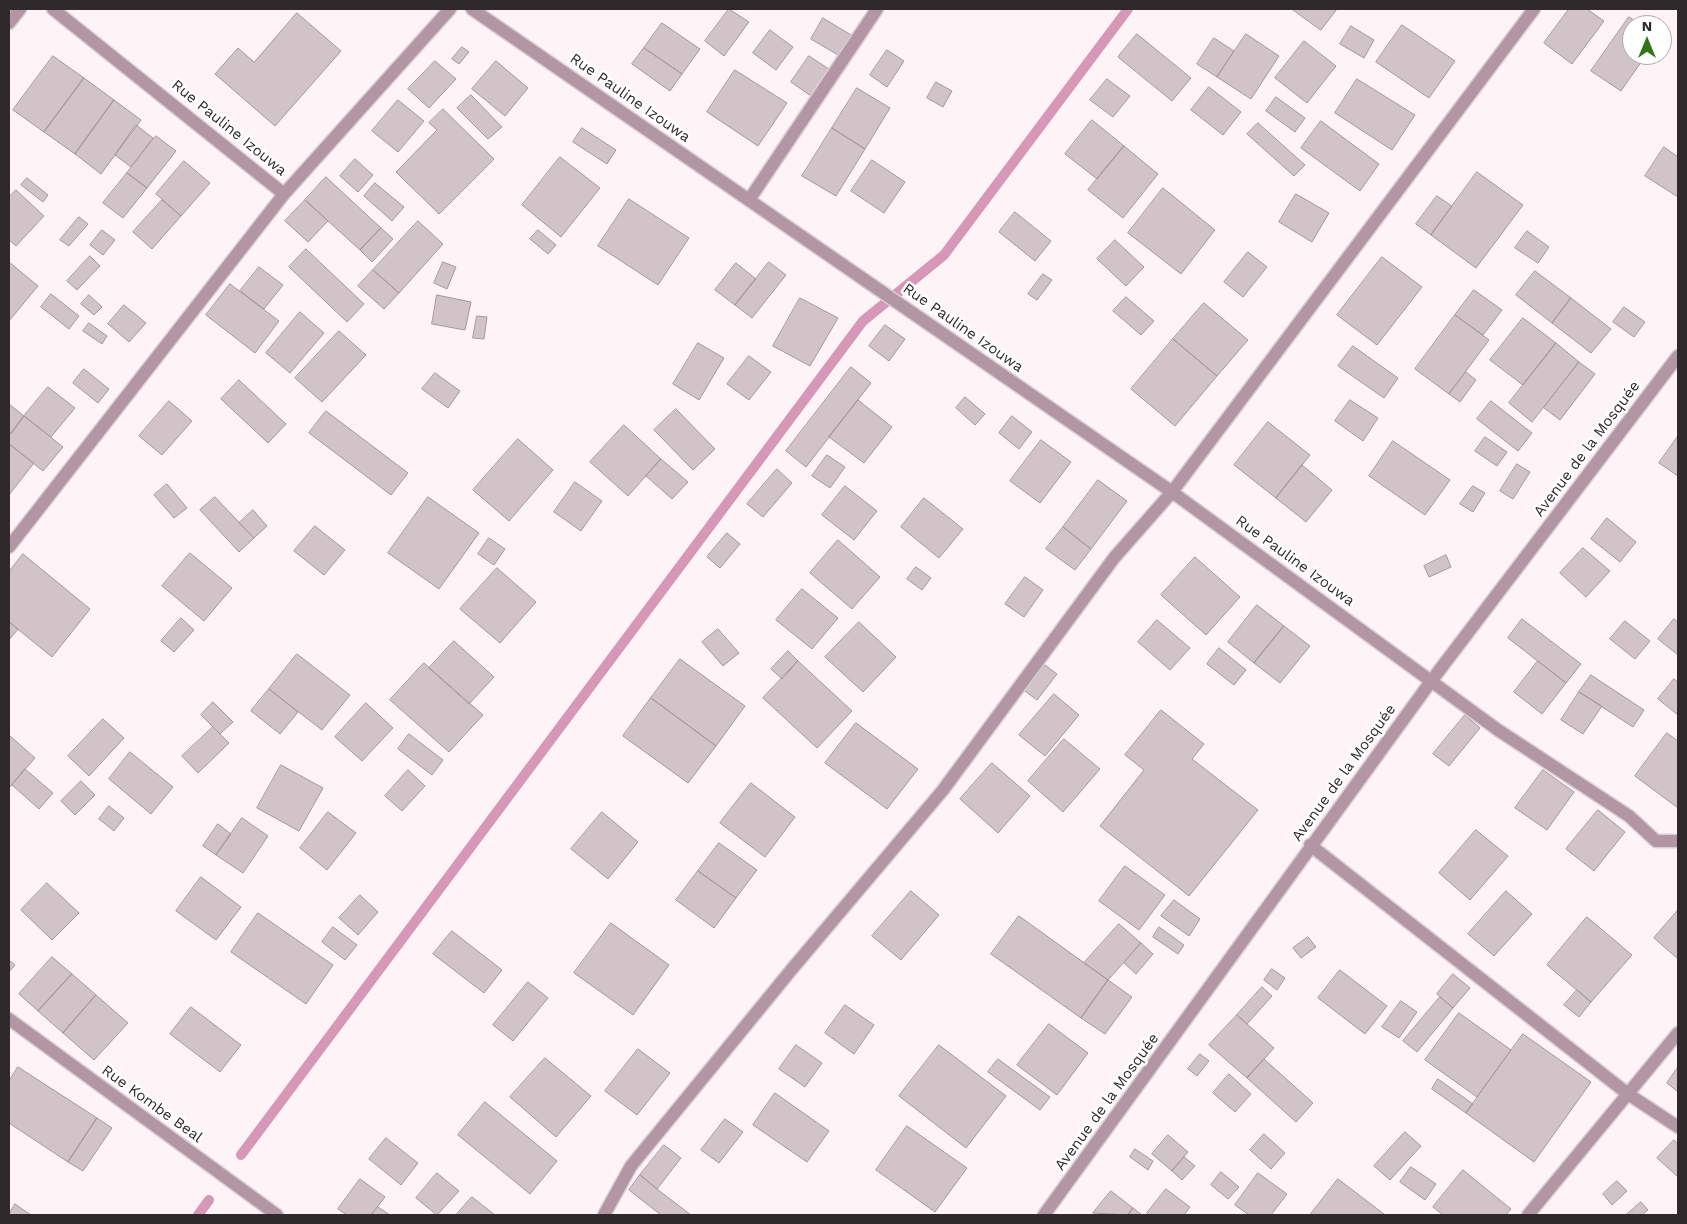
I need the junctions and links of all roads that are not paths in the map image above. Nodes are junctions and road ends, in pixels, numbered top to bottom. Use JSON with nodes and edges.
{"nodes":[{"id":1,"x":20,"y":9,"type":"edge"},
{"id":2,"x":53,"y":9,"type":"edge"},
{"id":3,"x":450,"y":9,"type":"edge"},
{"id":4,"x":472,"y":9,"type":"edge"},
{"id":5,"x":878,"y":9,"type":"edge"},
{"id":6,"x":1534,"y":9,"type":"edge"},
{"id":7,"x":9,"y":23,"type":"edge"},
{"id":8,"x":284,"y":194,"type":"junction"},
{"id":9,"x":749,"y":200,"type":"junction"},
{"id":10,"x":1678,"y":356,"type":"edge"},
{"id":11,"x":1172,"y":492,"type":"junction"},
{"id":12,"x":9,"y":547,"type":"edge"},
{"id":13,"x":1432,"y":680,"type":"junction"},
{"id":14,"x":1678,"y":841,"type":"edge"},
{"id":15,"x":1310,"y":845,"type":"junction"},
{"id":16,"x":9,"y":1019,"type":"edge"},
{"id":17,"x":1678,"y":1033,"type":"edge"},
{"id":18,"x":1628,"y":1094,"type":"junction"},
{"id":19,"x":1678,"y":1127,"type":"edge"},
{"id":20,"x":277,"y":1215,"type":"edge"},
{"id":21,"x":604,"y":1215,"type":"edge"},
{"id":22,"x":1044,"y":1215,"type":"edge"},
{"id":23,"x":1528,"y":1215,"type":"edge"}],
"edges":[{"from":1,"to":7,"type":"street"},
{"from":2,"to":8,"type":"street","name":"Rue Pauline Izouwa"},
{"from":3,"to":8,"type":"street","name":"Rue Pauline Izouwa"},
{"from":4,"to":9,"type":"street","name":"Rue Pauline Izouwa"},
{"from":5,"to":9,"type":"street"},
{"from":6,"to":11,"type":"street"},
{"from":8,"to":12,"type":"street"},
{"from":9,"to":11,"type":"street","name":"Rue Pauline Izouwa"},
{"from":10,"to":13,"type":"street","name":"Avenue de la Mosquée"},
{"from":11,"to":13,"type":"street","name":"Rue Pauline Izouwa"},
{"from":11,"to":21,"type":"street"},
{"from":13,"to":14,"type":"street","name":"Rue Pauline Izouwa"},
{"from":13,"to":15,"type":"street","name":"Avenue de la Mosquée"},
{"from":15,"to":18,"type":"street"},
{"from":15,"to":22,"type":"street","name":"Avenue de la Mosquée"},
{"from":16,"to":20,"type":"street","name":"Rue Kombe Beal"},
{"from":17,"to":18,"type":"street"},
{"from":18,"to":19,"type":"street"},
{"from":18,"to":23,"type":"street"}]}
